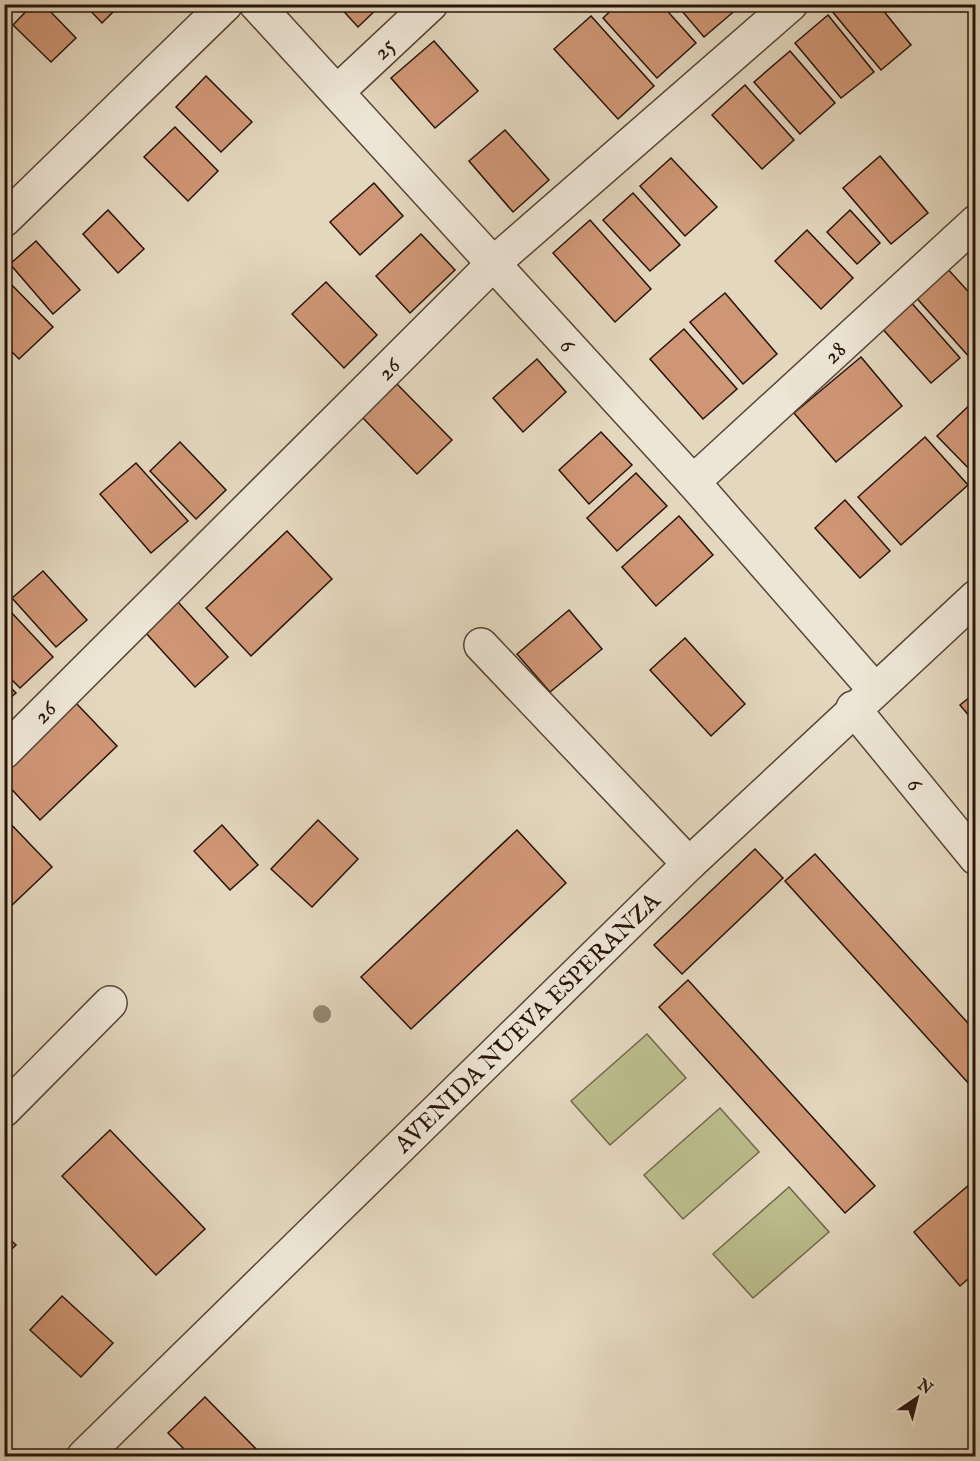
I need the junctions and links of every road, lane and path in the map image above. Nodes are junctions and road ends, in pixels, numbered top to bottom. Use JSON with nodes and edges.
{"nodes":[{"id":1,"x":226,"y":4,"type":"edge"},
{"id":2,"x":256,"y":4,"type":"edge"},
{"id":3,"x":431,"y":4,"type":"edge"},
{"id":4,"x":790,"y":4,"type":"edge"},
{"id":5,"x":337,"y":92,"type":"junction"},
{"id":6,"x":4,"y":220,"type":"edge"},
{"id":7,"x":975,"y":222,"type":"edge"},
{"id":8,"x":495,"y":262,"type":"junction"},
{"id":9,"x":693,"y":482,"type":"junction"},
{"id":10,"x":975,"y":597,"type":"edge"},
{"id":11,"x":481,"y":645,"type":"dead end"},
{"id":12,"x":864,"y":699,"type":"junction"},
{"id":13,"x":4,"y":752,"type":"edge"},
{"id":14,"x":975,"y":858,"type":"edge"},
{"id":15,"x":689,"y":864,"type":"junction"},
{"id":16,"x":110,"y":1003,"type":"dead end"},
{"id":17,"x":4,"y":1110,"type":"edge"},
{"id":18,"x":84,"y":1456,"type":"edge"}],
"edges":[{"from":1,"to":6,"type":"street"},
{"from":2,"to":5,"type":"street","name":"6"},
{"from":3,"to":5,"type":"street","name":"25"},
{"from":4,"to":8,"type":"street","name":"26"},
{"from":5,"to":8,"type":"street","name":"6"},
{"from":7,"to":9,"type":"street","name":"28"},
{"from":8,"to":9,"type":"street","name":"6"},
{"from":8,"to":13,"type":"street","name":"26"},
{"from":9,"to":12,"type":"street","name":"6"},
{"from":10,"to":12,"type":"street","name":"AVENIDA NUEVA ESPERANZA"},
{"from":11,"to":15,"type":"street"},
{"from":12,"to":14,"type":"street","name":"6"},
{"from":12,"to":15,"type":"street","name":"AVENIDA NUEVA ESPERANZA"},
{"from":15,"to":18,"type":"street","name":"AVENIDA NUEVA ESPERANZA"},
{"from":16,"to":17,"type":"street"}]}
